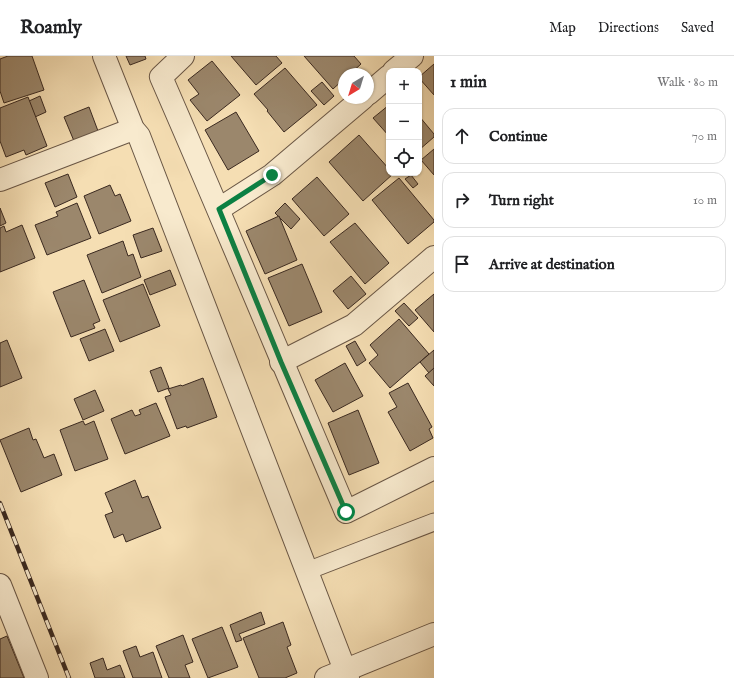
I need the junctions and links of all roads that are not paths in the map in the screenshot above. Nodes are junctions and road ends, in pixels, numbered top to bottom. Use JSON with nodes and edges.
{"nodes":[{"id":1,"x":104,"y":56,"type":"edge"},
{"id":2,"x":183,"y":56,"type":"edge"},
{"id":3,"x":412,"y":56,"type":"edge"},
{"id":4,"x":398,"y":68,"type":"edge"},
{"id":5,"x":386,"y":79,"type":"edge"},
{"id":6,"x":374,"y":89,"type":"edge"},
{"id":7,"x":356,"y":104,"type":"edge"},
{"id":8,"x":133,"y":129,"type":"junction"},
{"id":9,"x":0,"y":180,"type":"edge"},
{"id":10,"x":219,"y":209,"type":"junction"},
{"id":11,"x":434,"y":257,"type":"edge"},
{"id":12,"x":281,"y":362,"type":"junction"},
{"id":13,"x":434,"y":468,"type":"edge"},
{"id":14,"x":434,"y":522,"type":"edge"},
{"id":15,"x":307,"y":571,"type":"junction"},
{"id":16,"x":0,"y":585,"type":"edge"},
{"id":17,"x":434,"y":634,"type":"edge"},
{"id":18,"x":340,"y":676,"type":"edge"},
{"id":19,"x":37,"y":678,"type":"edge"}],
"edges":[{"from":1,"to":8,"type":"street"},
{"from":2,"to":10,"type":"street"},
{"from":3,"to":4,"type":"street"},
{"from":5,"to":6,"type":"street"},
{"from":7,"to":10,"type":"street"},
{"from":8,"to":9,"type":"street"},
{"from":8,"to":15,"type":"street"},
{"from":10,"to":12,"type":"street"},
{"from":11,"to":12,"type":"street"},
{"from":12,"to":13,"type":"street"},
{"from":14,"to":15,"type":"lane"},
{"from":15,"to":18,"type":"street"},
{"from":16,"to":19,"type":"street"},
{"from":17,"to":18,"type":"street"}]}
